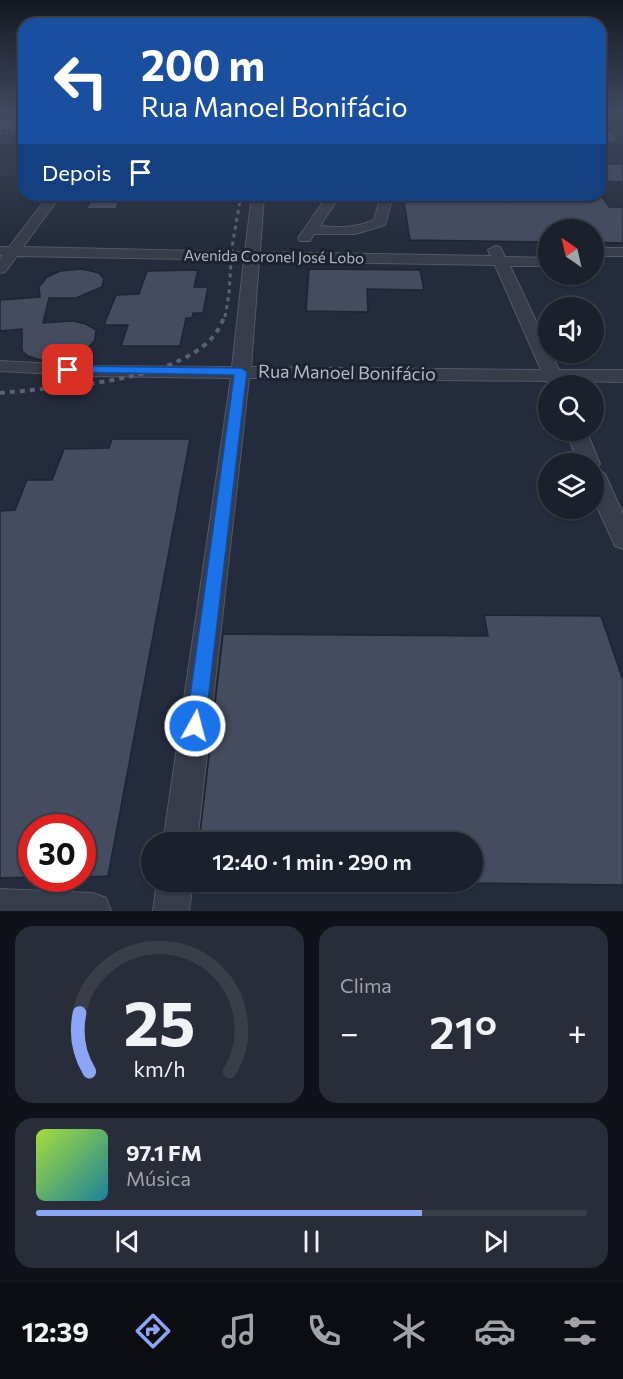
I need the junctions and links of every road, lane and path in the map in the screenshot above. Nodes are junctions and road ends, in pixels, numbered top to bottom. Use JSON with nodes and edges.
{"nodes":[{"id":1,"x":50,"y":201,"type":"edge"},
{"id":2,"x":257,"y":201,"type":"edge"},
{"id":3,"x":332,"y":201,"type":"edge"},
{"id":4,"x":385,"y":201,"type":"edge"},
{"id":5,"x":310,"y":229,"type":"junction"},
{"id":6,"x":8,"y":247,"type":"edge"},
{"id":7,"x":300,"y":247,"type":"junction"},
{"id":8,"x":251,"y":251,"type":"junction"},
{"id":9,"x":538,"y":252,"type":"edge"},
{"id":10,"x":604,"y":252,"type":"edge"},
{"id":11,"x":623,"y":252,"type":"edge"},
{"id":12,"x":497,"y":255,"type":"junction"},
{"id":13,"x":538,"y":261,"type":"edge"},
{"id":14,"x":604,"y":262,"type":"edge"},
{"id":15,"x":623,"y":263,"type":"edge"},
{"id":16,"x":0,"y":269,"type":"edge"},
{"id":17,"x":0,"y":366,"type":"edge"},
{"id":18,"x":241,"y":372,"type":"junction"},
{"id":19,"x":552,"y":375,"type":"edge"},
{"id":20,"x":623,"y":376,"type":"edge"},
{"id":21,"x":604,"y":377,"type":"edge"},
{"id":22,"x":538,"y":381,"type":"edge"},
{"id":23,"x":604,"y":497,"type":"edge"},
{"id":24,"x":623,"y":540,"type":"edge"},
{"id":25,"x":181,"y":832,"type":"edge"},
{"id":26,"x":174,"y":892,"type":"edge"},
{"id":27,"x":0,"y":907,"type":"edge"},
{"id":28,"x":93,"y":911,"type":"edge"},
{"id":29,"x":171,"y":911,"type":"edge"}],
"edges":[{"from":1,"to":6,"type":"street"},
{"from":2,"to":8,"type":"street"},
{"from":3,"to":5,"type":"street"},
{"from":4,"to":5,"type":"street"},
{"from":5,"to":7,"type":"street"},
{"from":6,"to":8,"type":"street","name":"Avenida Coronel José Lobo"},
{"from":6,"to":16,"type":"street"},
{"from":7,"to":8,"type":"street","name":"Avenida Coronel José Lobo"},
{"from":7,"to":12,"type":"street","name":"Avenida Coronel José Lobo"},
{"from":8,"to":12,"type":"street","name":"Avenida Coronel José Lobo"},
{"from":8,"to":18,"type":"street"},
{"from":9,"to":12,"type":"street","name":"Avenida Coronel José Lobo"},
{"from":10,"to":11,"type":"street"},
{"from":12,"to":13,"type":"street","name":"Avenida Coronel José Lobo"},
{"from":12,"to":19,"type":"street"},
{"from":14,"to":15,"type":"street"},
{"from":17,"to":18,"type":"street","name":"Rua Manoel Bonifácio"},
{"from":18,"to":22,"type":"street","name":"Rua Manoel Bonifácio"},
{"from":18,"to":25,"type":"street"},
{"from":20,"to":21,"type":"street","name":"Rua Manoel Bonifácio"},
{"from":23,"to":24,"type":"street"},
{"from":26,"to":29,"type":"street"},
{"from":27,"to":28,"type":"street"}]}
